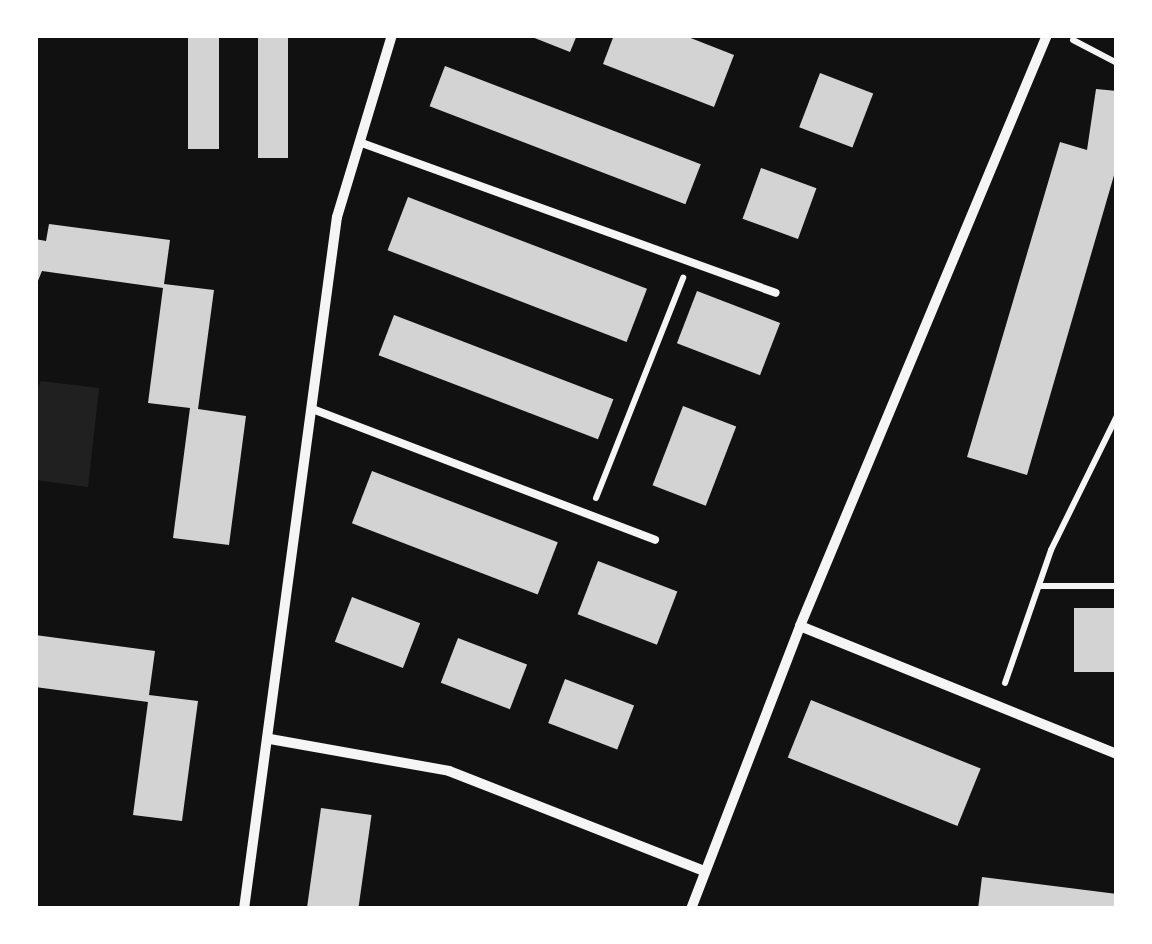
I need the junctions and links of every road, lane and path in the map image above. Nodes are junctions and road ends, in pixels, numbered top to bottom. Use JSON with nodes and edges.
{"nodes":[{"id":1,"x":392,"y":35,"type":"edge"},
{"id":2,"x":1048,"y":35,"type":"edge"},
{"id":3,"x":1073,"y":40,"type":"dead end"},
{"id":4,"x":1117,"y":64,"type":"edge"},
{"id":5,"x":359,"y":142,"type":"junction"},
{"id":6,"x":689,"y":262,"type":"junction"},
{"id":7,"x":775,"y":292,"type":"dead end"},
{"id":8,"x":315,"y":410,"type":"junction"},
{"id":9,"x":1117,"y":416,"type":"edge"},
{"id":10,"x":589,"y":515,"type":"junction"},
{"id":11,"x":655,"y":540,"type":"dead end"},
{"id":12,"x":1038,"y":586,"type":"junction"},
{"id":13,"x":1117,"y":586,"type":"edge"},
{"id":14,"x":800,"y":626,"type":"junction"},
{"id":15,"x":1005,"y":683,"type":"dead end"},
{"id":16,"x":270,"y":739,"type":"junction"},
{"id":17,"x":1117,"y":754,"type":"edge"},
{"id":18,"x":704,"y":871,"type":"junction"},
{"id":19,"x":244,"y":909,"type":"edge"},
{"id":20,"x":691,"y":909,"type":"edge"}],
"edges":[{"from":1,"to":5,"type":"street"},
{"from":2,"to":14,"type":"street"},
{"from":3,"to":4,"type":"path"},
{"from":5,"to":6,"type":"lane"},
{"from":5,"to":8,"type":"street"},
{"from":6,"to":7,"type":"lane"},
{"from":6,"to":10,"type":"path"},
{"from":8,"to":10,"type":"lane"},
{"from":8,"to":16,"type":"street"},
{"from":9,"to":12,"type":"path"},
{"from":10,"to":11,"type":"lane"},
{"from":12,"to":13,"type":"path"},
{"from":12,"to":15,"type":"path"},
{"from":14,"to":17,"type":"street"},
{"from":14,"to":18,"type":"street"},
{"from":16,"to":18,"type":"street"},
{"from":16,"to":19,"type":"street"},
{"from":18,"to":20,"type":"street"}]}
